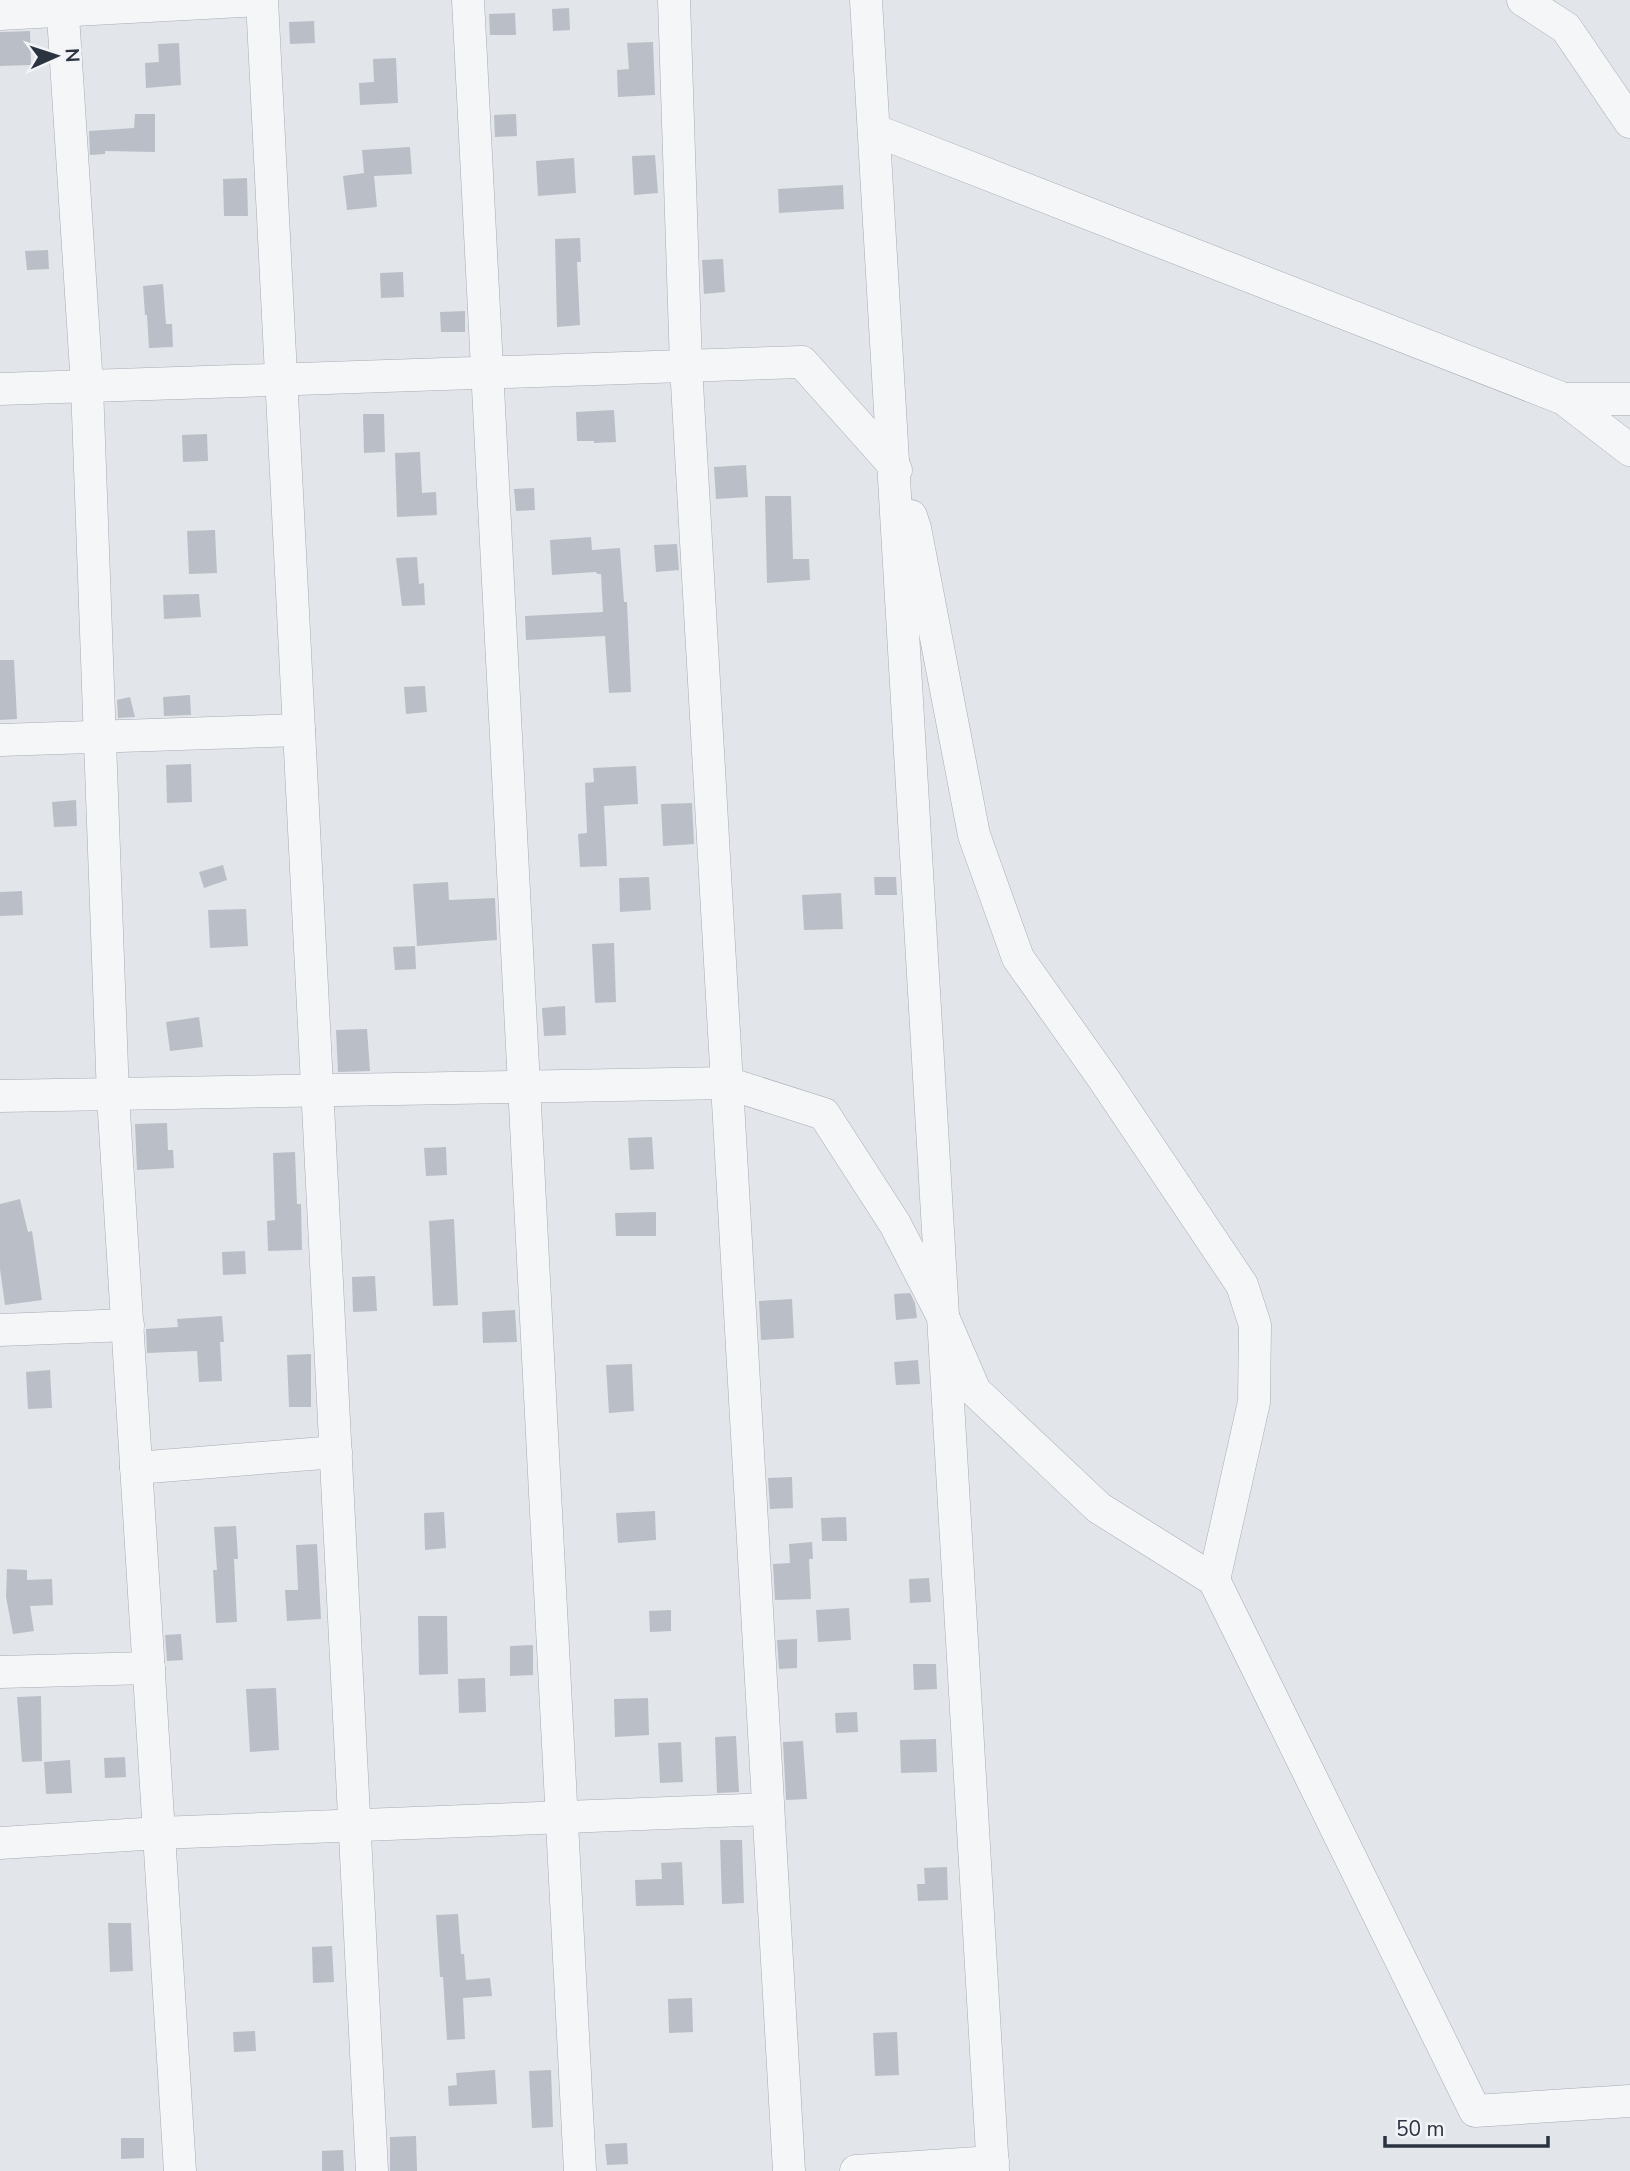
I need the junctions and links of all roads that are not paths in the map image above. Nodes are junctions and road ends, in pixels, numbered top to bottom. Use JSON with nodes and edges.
{"nodes":[{"id":1,"x":260,"y":0,"type":"edge"},
{"id":2,"x":468,"y":0,"type":"edge"},
{"id":3,"x":674,"y":0,"type":"edge"},
{"id":4,"x":866,"y":0,"type":"edge"},
{"id":5,"x":1523,"y":0,"type":"edge"},
{"id":6,"x":62,"y":5,"type":"edge"},
{"id":7,"x":0,"y":14,"type":"edge"},
{"id":8,"x":1630,"y":122,"type":"edge"},
{"id":9,"x":874,"y":130,"type":"junction"},
{"id":10,"x":686,"y":366,"type":"junction"},
{"id":11,"x":487,"y":372,"type":"junction"},
{"id":12,"x":282,"y":379,"type":"junction"},
{"id":13,"x":87,"y":386,"type":"junction"},
{"id":14,"x":0,"y":389,"type":"edge"},
{"id":15,"x":1630,"y":399,"type":"edge"},
{"id":16,"x":1564,"y":400,"type":"junction"},
{"id":17,"x":1630,"y":450,"type":"edge"},
{"id":18,"x":893,"y":464,"type":"junction"},
{"id":19,"x":299,"y":730,"type":"junction"},
{"id":20,"x":100,"y":737,"type":"junction"},
{"id":21,"x":0,"y":740,"type":"edge"},
{"id":22,"x":727,"y":1083,"type":"junction"},
{"id":23,"x":524,"y":1087,"type":"junction"},
{"id":24,"x":317,"y":1091,"type":"junction"},
{"id":25,"x":113,"y":1096,"type":"junction"},
{"id":26,"x":0,"y":1097,"type":"edge"},
{"id":27,"x":944,"y":1319,"type":"junction"},
{"id":28,"x":128,"y":1325,"type":"junction"},
{"id":29,"x":0,"y":1330,"type":"edge"},
{"id":30,"x":336,"y":1452,"type":"junction"},
{"id":31,"x":136,"y":1468,"type":"junction"},
{"id":32,"x":1214,"y":1580,"type":"junction"},
{"id":33,"x":149,"y":1668,"type":"junction"},
{"id":34,"x":0,"y":1672,"type":"edge"},
{"id":35,"x":768,"y":1809,"type":"junction"},
{"id":36,"x":562,"y":1817,"type":"junction"},
{"id":37,"x":355,"y":1825,"type":"junction"},
{"id":38,"x":159,"y":1833,"type":"junction"},
{"id":39,"x":0,"y":1843,"type":"edge"},
{"id":40,"x":1630,"y":2101,"type":"edge"},
{"id":41,"x":993,"y":2166,"type":"edge"},
{"id":42,"x":180,"y":2171,"type":"edge"},
{"id":43,"x":372,"y":2171,"type":"edge"},
{"id":44,"x":580,"y":2171,"type":"edge"},
{"id":45,"x":789,"y":2171,"type":"edge"},
{"id":46,"x":856,"y":2171,"type":"edge"}],
"edges":[{"from":1,"to":6,"type":"street"},
{"from":1,"to":12,"type":"street"},
{"from":2,"to":11,"type":"street"},
{"from":3,"to":10,"type":"street"},
{"from":4,"to":9,"type":"street"},
{"from":5,"to":8,"type":"street"},
{"from":6,"to":7,"type":"street"},
{"from":6,"to":13,"type":"street"},
{"from":9,"to":16,"type":"street"},
{"from":9,"to":18,"type":"street"},
{"from":10,"to":11,"type":"street"},
{"from":10,"to":18,"type":"street"},
{"from":10,"to":22,"type":"street"},
{"from":11,"to":12,"type":"street"},
{"from":11,"to":23,"type":"street"},
{"from":12,"to":13,"type":"street"},
{"from":12,"to":19,"type":"street"},
{"from":13,"to":14,"type":"street"},
{"from":13,"to":20,"type":"street"},
{"from":15,"to":16,"type":"street"},
{"from":16,"to":17,"type":"street"},
{"from":18,"to":27,"type":"street"},
{"from":18,"to":32,"type":"street"},
{"from":19,"to":20,"type":"street"},
{"from":19,"to":24,"type":"street"},
{"from":20,"to":21,"type":"street"},
{"from":20,"to":25,"type":"street"},
{"from":22,"to":23,"type":"street"},
{"from":22,"to":27,"type":"street"},
{"from":22,"to":35,"type":"street"},
{"from":23,"to":24,"type":"street"},
{"from":23,"to":36,"type":"street"},
{"from":24,"to":25,"type":"street"},
{"from":24,"to":30,"type":"street"},
{"from":25,"to":26,"type":"street"},
{"from":25,"to":28,"type":"street"},
{"from":27,"to":32,"type":"street"},
{"from":27,"to":41,"type":"street"},
{"from":28,"to":29,"type":"street"},
{"from":28,"to":31,"type":"street"},
{"from":30,"to":31,"type":"street"},
{"from":30,"to":37,"type":"street"},
{"from":31,"to":33,"type":"street"},
{"from":32,"to":40,"type":"street"},
{"from":33,"to":34,"type":"street"},
{"from":33,"to":38,"type":"street"},
{"from":35,"to":36,"type":"street"},
{"from":35,"to":45,"type":"street"},
{"from":36,"to":37,"type":"street"},
{"from":36,"to":44,"type":"street"},
{"from":37,"to":38,"type":"street"},
{"from":37,"to":43,"type":"street"},
{"from":38,"to":39,"type":"street"},
{"from":38,"to":42,"type":"street"},
{"from":41,"to":46,"type":"street"}]}
